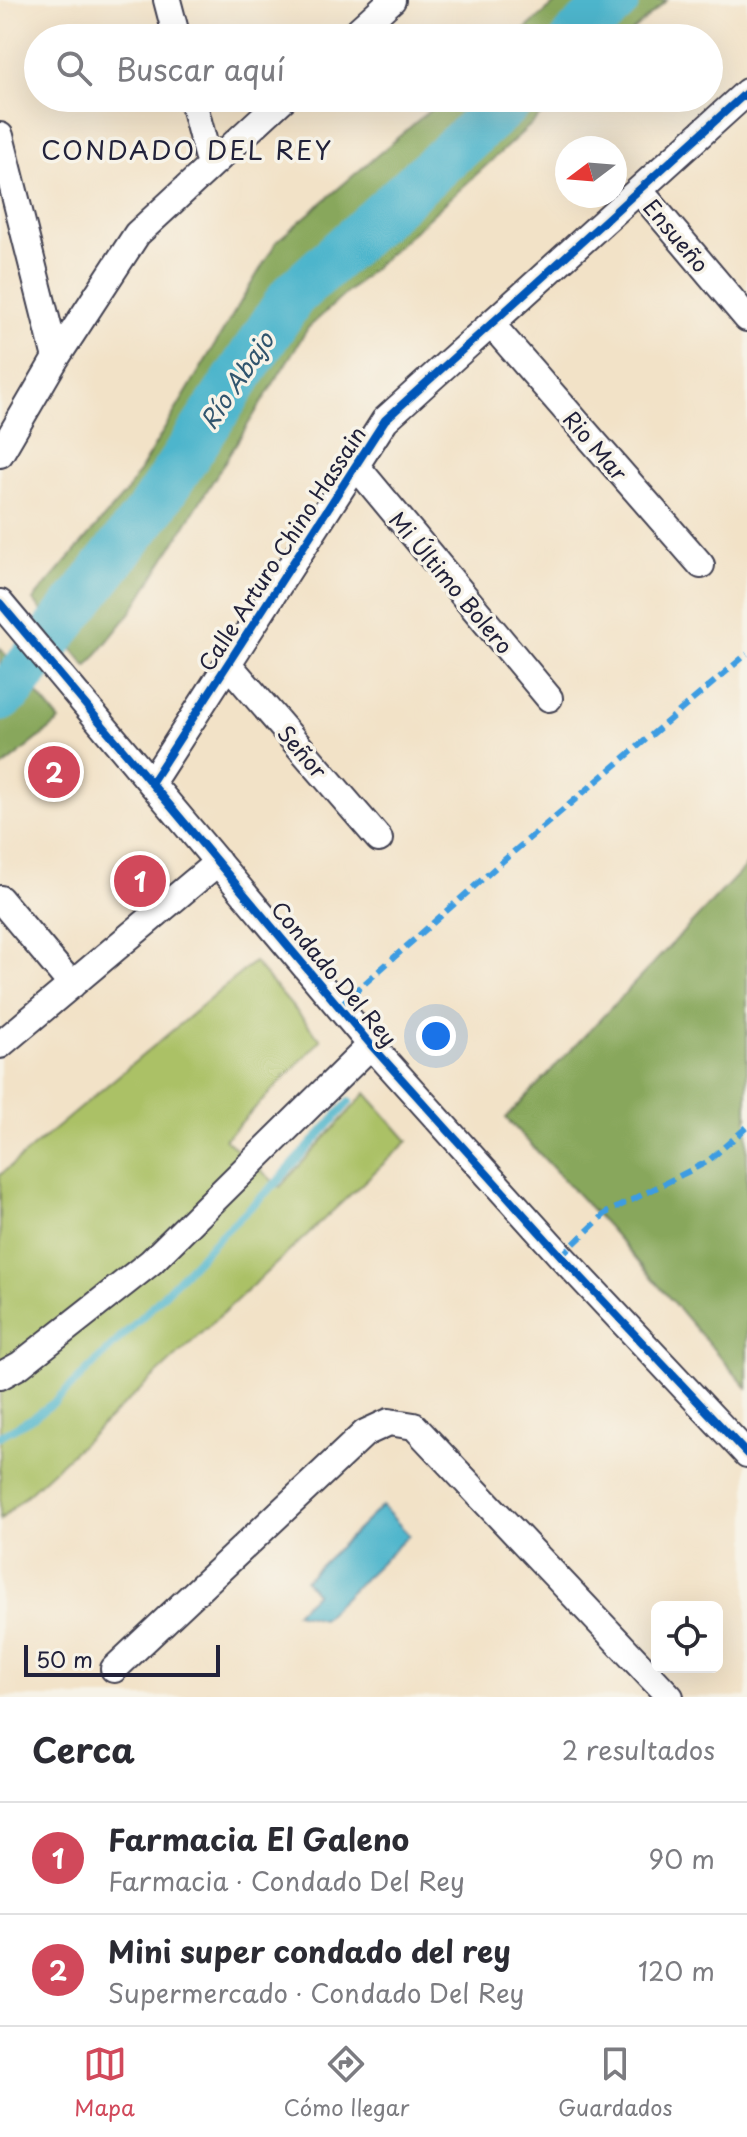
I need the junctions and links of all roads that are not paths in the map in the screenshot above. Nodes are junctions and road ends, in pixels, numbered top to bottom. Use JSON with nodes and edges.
{"nodes":[{"id":1,"x":167,"y":0,"type":"edge"},
{"id":2,"x":392,"y":0,"type":"edge"},
{"id":3,"x":173,"y":24,"type":"edge"},
{"id":4,"x":365,"y":24,"type":"edge"},
{"id":5,"x":747,"y":92,"type":"edge"},
{"id":6,"x":196,"y":112,"type":"edge"},
{"id":7,"x":269,"y":112,"type":"edge"},
{"id":8,"x":0,"y":136,"type":"edge"},
{"id":9,"x":210,"y":166,"type":"junction"},
{"id":10,"x":639,"y":190,"type":"junction"},
{"id":11,"x":747,"y":318,"type":"edge"},
{"id":12,"x":491,"y":324,"type":"junction"},
{"id":13,"x":56,"y":358,"type":"junction"},
{"id":14,"x":0,"y":454,"type":"edge"},
{"id":15,"x":356,"y":466,"type":"junction"},
{"id":16,"x":701,"y":565,"type":"dead end"},
{"id":17,"x":3,"y":606,"type":"edge"},
{"id":18,"x":228,"y":664,"type":"junction"},
{"id":19,"x":549,"y":698,"type":"dead end"},
{"id":20,"x":151,"y":783,"type":"junction"},
{"id":21,"x":379,"y":839,"type":"dead end"},
{"id":22,"x":218,"y":862,"type":"junction"},
{"id":23,"x":0,"y":899,"type":"edge"},
{"id":24,"x":72,"y":985,"type":"junction"},
{"id":25,"x":0,"y":1045,"type":"edge"},
{"id":26,"x":371,"y":1045,"type":"junction"},
{"id":27,"x":0,"y":1376,"type":"edge"},
{"id":28,"x":747,"y":1454,"type":"edge"},
{"id":29,"x":114,"y":1669,"type":"dead end"},
{"id":30,"x":670,"y":1697,"type":"edge"}],
"edges":[{"from":1,"to":3,"type":"street"},
{"from":2,"to":4,"type":"street"},
{"from":5,"to":10,"type":"street","name":"Calle Arturo Chino Hassain"},
{"from":6,"to":9,"type":"street"},
{"from":7,"to":9,"type":"street"},
{"from":8,"to":13,"type":"street"},
{"from":9,"to":13,"type":"street"},
{"from":10,"to":11,"type":"street","name":"Ensueño"},
{"from":10,"to":12,"type":"street","name":"Calle Arturo Chino Hassain"},
{"from":12,"to":15,"type":"street","name":"Calle Arturo Chino Hassain"},
{"from":12,"to":16,"type":"street","name":"Rio Mar"},
{"from":13,"to":14,"type":"street"},
{"from":15,"to":18,"type":"street","name":"Calle Arturo Chino Hassain"},
{"from":15,"to":19,"type":"street","name":"Mi Último Bolero"},
{"from":17,"to":20,"type":"street","name":"Condado Del Rey"},
{"from":18,"to":20,"type":"street","name":"Calle Arturo Chino Hassain"},
{"from":18,"to":21,"type":"street","name":"Señor"},
{"from":20,"to":22,"type":"street","name":"Condado Del Rey"},
{"from":22,"to":24,"type":"street"},
{"from":22,"to":26,"type":"street","name":"Condado Del Rey"},
{"from":23,"to":24,"type":"street"},
{"from":24,"to":25,"type":"street"},
{"from":26,"to":27,"type":"street"},
{"from":26,"to":28,"type":"street","name":"Condado Del Rey"},
{"from":29,"to":30,"type":"street"}]}
